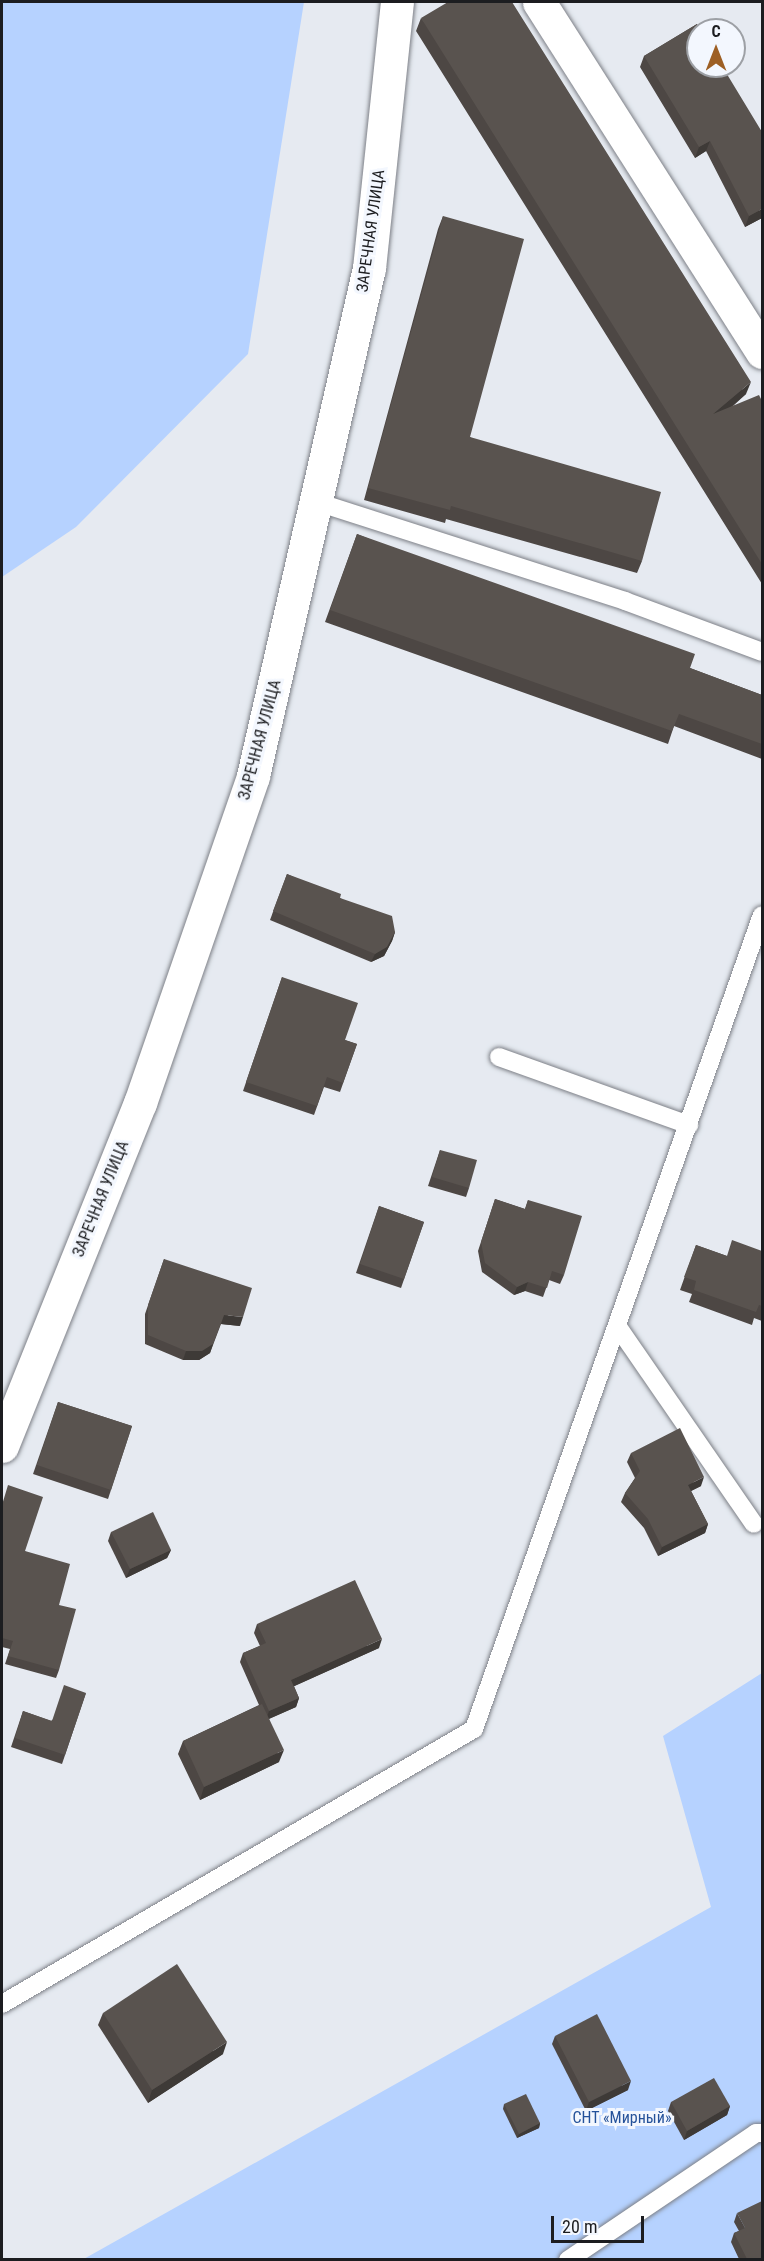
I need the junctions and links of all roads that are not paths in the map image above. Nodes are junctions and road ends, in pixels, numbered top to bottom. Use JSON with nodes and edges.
{"nodes":[{"id":1,"x":397,"y":2,"type":"edge"},
{"id":2,"x":539,"y":2,"type":"edge"},
{"id":3,"x":762,"y":352,"type":"edge"},
{"id":4,"x":317,"y":502,"type":"junction"},
{"id":5,"x":762,"y":652,"type":"edge"},
{"id":6,"x":762,"y":915,"type":"edge"},
{"id":7,"x":499,"y":1057,"type":"dead end"},
{"id":8,"x":689,"y":1125,"type":"junction"},
{"id":9,"x":618,"y":1327,"type":"junction"},
{"id":10,"x":2,"y":1446,"type":"edge"},
{"id":11,"x":754,"y":1524,"type":"dead end"},
{"id":12,"x":2,"y":2004,"type":"edge"},
{"id":13,"x":762,"y":2133,"type":"edge"},
{"id":14,"x":568,"y":2259,"type":"edge"}],
"edges":[{"from":1,"to":4,"type":"street","name":"ЗАРЕЧНАЯ УЛИЦА"},
{"from":2,"to":3,"type":"street"},
{"from":4,"to":5,"type":"lane"},
{"from":4,"to":10,"type":"street","name":"ЗАРЕЧНАЯ УЛИЦА"},
{"from":6,"to":8,"type":"lane"},
{"from":7,"to":8,"type":"lane"},
{"from":8,"to":9,"type":"lane"},
{"from":9,"to":11,"type":"lane"},
{"from":9,"to":12,"type":"lane"},
{"from":13,"to":14,"type":"lane"}]}
